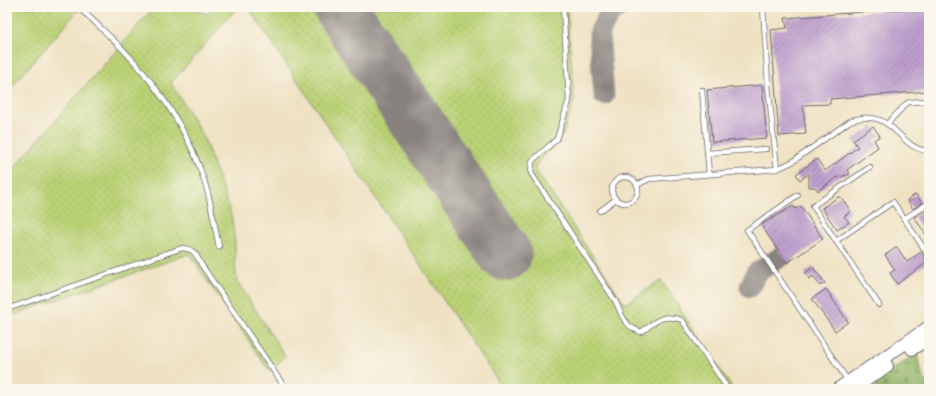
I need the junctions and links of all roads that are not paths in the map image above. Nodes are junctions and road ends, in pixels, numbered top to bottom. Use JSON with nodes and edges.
{"nodes":[{"id":1,"x":77,"y":7,"type":"edge"},
{"id":2,"x":563,"y":7,"type":"edge"},
{"id":3,"x":763,"y":7,"type":"edge"},
{"id":4,"x":702,"y":90,"type":"dead end"},
{"id":5,"x":929,"y":101,"type":"edge"},
{"id":6,"x":887,"y":124,"type":"junction"},
{"id":7,"x":766,"y":149,"type":"dead end"},
{"id":8,"x":929,"y":151,"type":"edge"},
{"id":9,"x":707,"y":153,"type":"junction"},
{"id":10,"x":870,"y":167,"type":"dead end"},
{"id":11,"x":777,"y":169,"type":"junction"},
{"id":12,"x":709,"y":174,"type":"junction"},
{"id":13,"x":637,"y":185,"type":"junction"},
{"id":14,"x":798,"y":195,"type":"dead end"},
{"id":15,"x":616,"y":199,"type":"junction"},
{"id":16,"x":929,"y":203,"type":"edge"},
{"id":17,"x":600,"y":211,"type":"dead end"},
{"id":18,"x":904,"y":219,"type":"junction"},
{"id":19,"x":836,"y":241,"type":"junction"},
{"id":20,"x":219,"y":247,"type":"dead end"},
{"id":21,"x":929,"y":256,"type":"edge"},
{"id":22,"x":879,"y":305,"type":"dead end"},
{"id":23,"x":7,"y":309,"type":"edge"},
{"id":24,"x":929,"y":327,"type":"edge"},
{"id":25,"x":929,"y":338,"type":"edge"},
{"id":26,"x":852,"y":386,"type":"edge"},
{"id":27,"x":286,"y":389,"type":"edge"},
{"id":28,"x":728,"y":389,"type":"edge"},
{"id":29,"x":838,"y":389,"type":"edge"}],
"edges":[{"from":1,"to":20,"type":"lane"},
{"from":2,"to":28,"type":"lane"},
{"from":3,"to":11,"type":"lane"},
{"from":4,"to":9,"type":"lane"},
{"from":5,"to":6,"type":"lane"},
{"from":6,"to":8,"type":"lane"},
{"from":6,"to":11,"type":"lane"},
{"from":7,"to":9,"type":"lane"},
{"from":9,"to":12,"type":"lane"},
{"from":10,"to":19,"type":"lane"},
{"from":11,"to":12,"type":"lane"},
{"from":12,"to":13,"type":"lane"},
{"from":13,"to":15,"type":"lane"},
{"from":13,"to":15,"type":"lane"},
{"from":14,"to":26,"type":"lane"},
{"from":15,"to":17,"type":"lane"},
{"from":16,"to":18,"type":"lane"},
{"from":18,"to":19,"type":"lane"},
{"from":18,"to":21,"type":"lane"},
{"from":19,"to":22,"type":"lane"},
{"from":23,"to":27,"type":"lane"},
{"from":24,"to":26,"type":"main road"},
{"from":25,"to":26,"type":"main road"},
{"from":26,"to":29,"type":"main road"}]}
